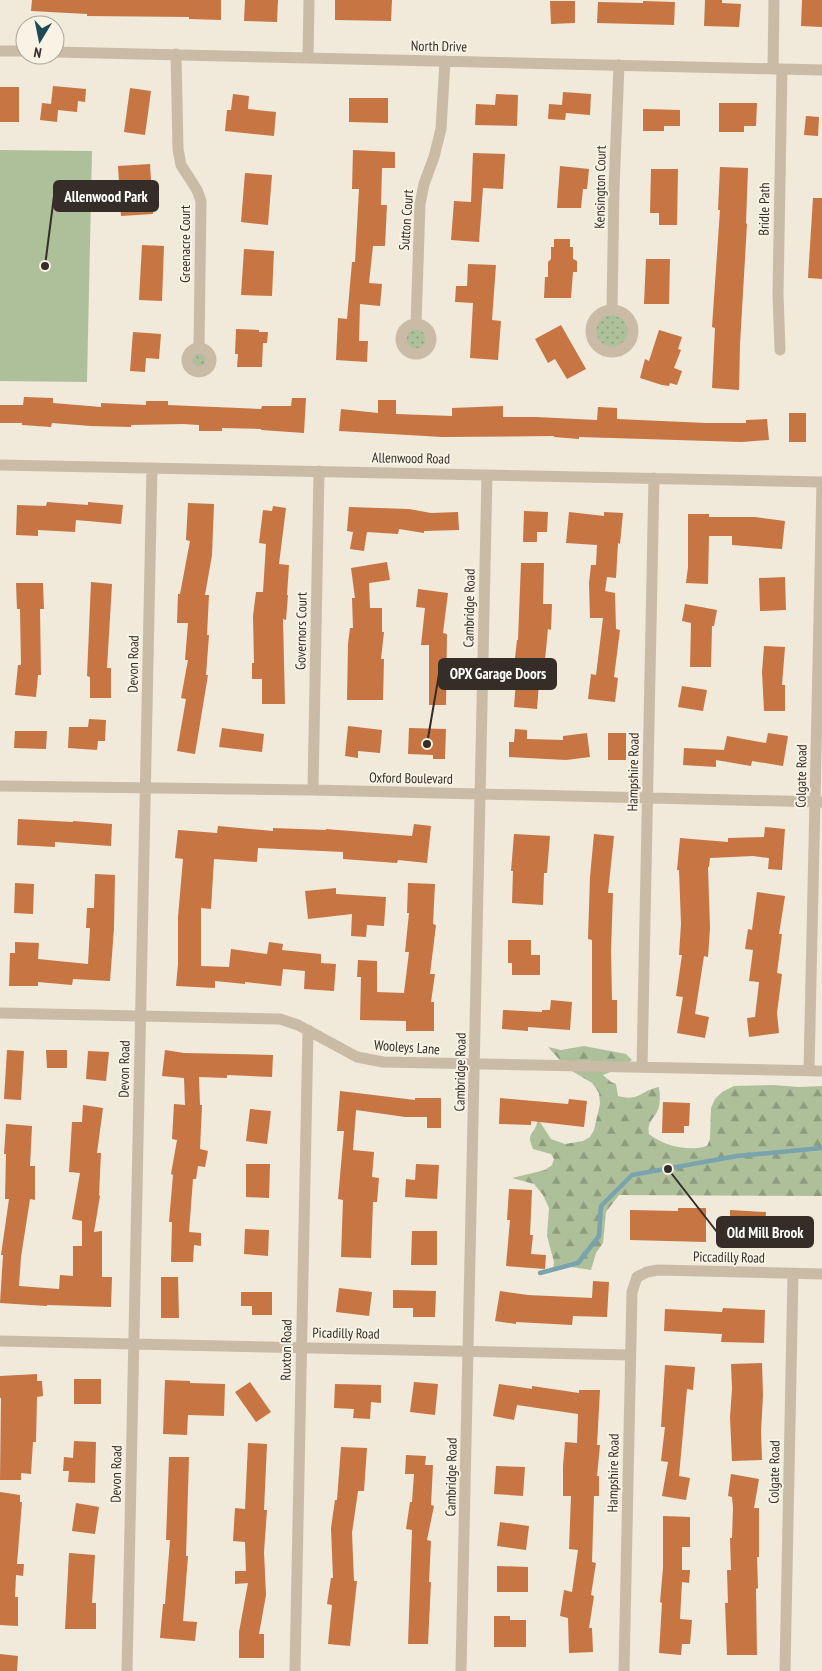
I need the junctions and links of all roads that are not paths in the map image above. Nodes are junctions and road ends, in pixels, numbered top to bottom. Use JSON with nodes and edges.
{"nodes":[{"id":1,"x":309,"y":0,"type":"edge"},
{"id":2,"x":774,"y":0,"type":"edge"},
{"id":3,"x":0,"y":51,"type":"edge"},
{"id":4,"x":15,"y":51,"type":"edge"},
{"id":5,"x":65,"y":52,"type":"edge"},
{"id":6,"x":176,"y":54,"type":"junction"},
{"id":7,"x":308,"y":58,"type":"junction"},
{"id":8,"x":445,"y":61,"type":"junction"},
{"id":9,"x":619,"y":65,"type":"junction"},
{"id":10,"x":778,"y":69,"type":"junction"},
{"id":11,"x":822,"y":70,"type":"edge"},
{"id":12,"x":612,"y":309,"type":"dead end"},
{"id":13,"x":416,"y":324,"type":"dead end"},
{"id":14,"x":199,"y":348,"type":"dead end"},
{"id":15,"x":780,"y":350,"type":"dead end"},
{"id":16,"x":0,"y":464,"type":"edge"},
{"id":17,"x":152,"y":468,"type":"junction"},
{"id":18,"x":319,"y":471,"type":"junction"},
{"id":19,"x":487,"y":475,"type":"junction"},
{"id":20,"x":654,"y":478,"type":"junction"},
{"id":21,"x":822,"y":482,"type":"edge"},
{"id":22,"x":0,"y":786,"type":"edge"},
{"id":23,"x":145,"y":787,"type":"junction"},
{"id":24,"x":313,"y":790,"type":"junction"},
{"id":25,"x":480,"y":794,"type":"junction"},
{"id":26,"x":647,"y":798,"type":"junction"},
{"id":27,"x":819,"y":802,"type":"edge"},
{"id":28,"x":0,"y":1013,"type":"edge"},
{"id":29,"x":140,"y":1016,"type":"junction"},
{"id":30,"x":308,"y":1030,"type":"junction"},
{"id":31,"x":475,"y":1063,"type":"junction"},
{"id":32,"x":642,"y":1067,"type":"junction"},
{"id":33,"x":809,"y":1070,"type":"junction"},
{"id":34,"x":822,"y":1071,"type":"edge"},
{"id":35,"x":793,"y":1274,"type":"junction"},
{"id":36,"x":822,"y":1274,"type":"edge"},
{"id":37,"x":637,"y":1277,"type":"joint"},
{"id":38,"x":0,"y":1341,"type":"edge"},
{"id":39,"x":134,"y":1344,"type":"junction"},
{"id":40,"x":301,"y":1347,"type":"junction"},
{"id":41,"x":469,"y":1351,"type":"junction"},
{"id":42,"x":630,"y":1355,"type":"junction"},
{"id":43,"x":127,"y":1671,"type":"edge"},
{"id":44,"x":295,"y":1671,"type":"edge"},
{"id":45,"x":461,"y":1671,"type":"edge"},
{"id":46,"x":624,"y":1671,"type":"edge"},
{"id":47,"x":785,"y":1671,"type":"edge"}],
"edges":[{"from":1,"to":7,"type":"street"},
{"from":2,"to":10,"type":"street","name":"Bridle Path"},
{"from":3,"to":4,"type":"street"},
{"from":5,"to":6,"type":"street","name":"North Drive"},
{"from":6,"to":7,"type":"street","name":"North Drive"},
{"from":6,"to":14,"type":"street","name":"Greenacre Court"},
{"from":7,"to":8,"type":"street","name":"North Drive"},
{"from":8,"to":9,"type":"street","name":"North Drive"},
{"from":8,"to":13,"type":"street","name":"Sutton Court"},
{"from":9,"to":10,"type":"street","name":"North Drive"},
{"from":9,"to":12,"type":"street","name":"Kensington Court"},
{"from":10,"to":11,"type":"street","name":"North Drive"},
{"from":10,"to":15,"type":"street","name":"Bridle Path"},
{"from":16,"to":17,"type":"street","name":"Allenwood Road"},
{"from":17,"to":18,"type":"street","name":"Allenwood Road"},
{"from":17,"to":23,"type":"street","name":"Devon Road"},
{"from":18,"to":19,"type":"street","name":"Allenwood Road"},
{"from":18,"to":24,"type":"street","name":"Governors Court"},
{"from":19,"to":20,"type":"street","name":"Allenwood Road"},
{"from":19,"to":25,"type":"street","name":"Cambridge Road"},
{"from":20,"to":21,"type":"street","name":"Allenwood Road"},
{"from":20,"to":26,"type":"street","name":"Hampshire Road"},
{"from":21,"to":27,"type":"street","name":"Colgate Road"},
{"from":22,"to":23,"type":"street","name":"Oxford Boulevard"},
{"from":23,"to":24,"type":"street","name":"Oxford Boulevard"},
{"from":23,"to":29,"type":"street","name":"Devon Road"},
{"from":24,"to":25,"type":"street","name":"Oxford Boulevard"},
{"from":25,"to":26,"type":"street","name":"Oxford Boulevard"},
{"from":25,"to":31,"type":"street","name":"Cambridge Road"},
{"from":26,"to":27,"type":"street","name":"Oxford Boulevard"},
{"from":26,"to":32,"type":"street","name":"Hampshire Road"},
{"from":27,"to":33,"type":"street","name":"Colgate Road"},
{"from":28,"to":29,"type":"street","name":"Wooleys Lane"},
{"from":29,"to":30,"type":"street","name":"Wooleys Lane"},
{"from":29,"to":39,"type":"street","name":"Devon Road"},
{"from":30,"to":31,"type":"street","name":"Wooleys Lane"},
{"from":30,"to":40,"type":"street","name":"Ruxton Road"},
{"from":31,"to":32,"type":"street","name":"Wooleys Lane"},
{"from":31,"to":41,"type":"street","name":"Cambridge Road"},
{"from":32,"to":33,"type":"street","name":"Wooleys Lane"},
{"from":33,"to":34,"type":"street","name":"Wooleys Lane"},
{"from":35,"to":36,"type":"street","name":"Piccadilly Road"},
{"from":35,"to":37,"type":"street","name":"Piccadilly Road"},
{"from":35,"to":47,"type":"street","name":"Colgate Road"},
{"from":37,"to":42,"type":"street","name":"Hampshire Road"},
{"from":38,"to":39,"type":"street","name":"Picadilly Road"},
{"from":39,"to":40,"type":"street","name":"Picadilly Road"},
{"from":39,"to":43,"type":"street","name":"Devon Road"},
{"from":40,"to":41,"type":"street","name":"Picadilly Road"},
{"from":40,"to":44,"type":"street","name":"Ruxton Road"},
{"from":41,"to":42,"type":"street","name":"Picadilly Road"},
{"from":41,"to":45,"type":"street","name":"Cambridge Road"},
{"from":42,"to":46,"type":"street","name":"Hampshire Road"}]}
